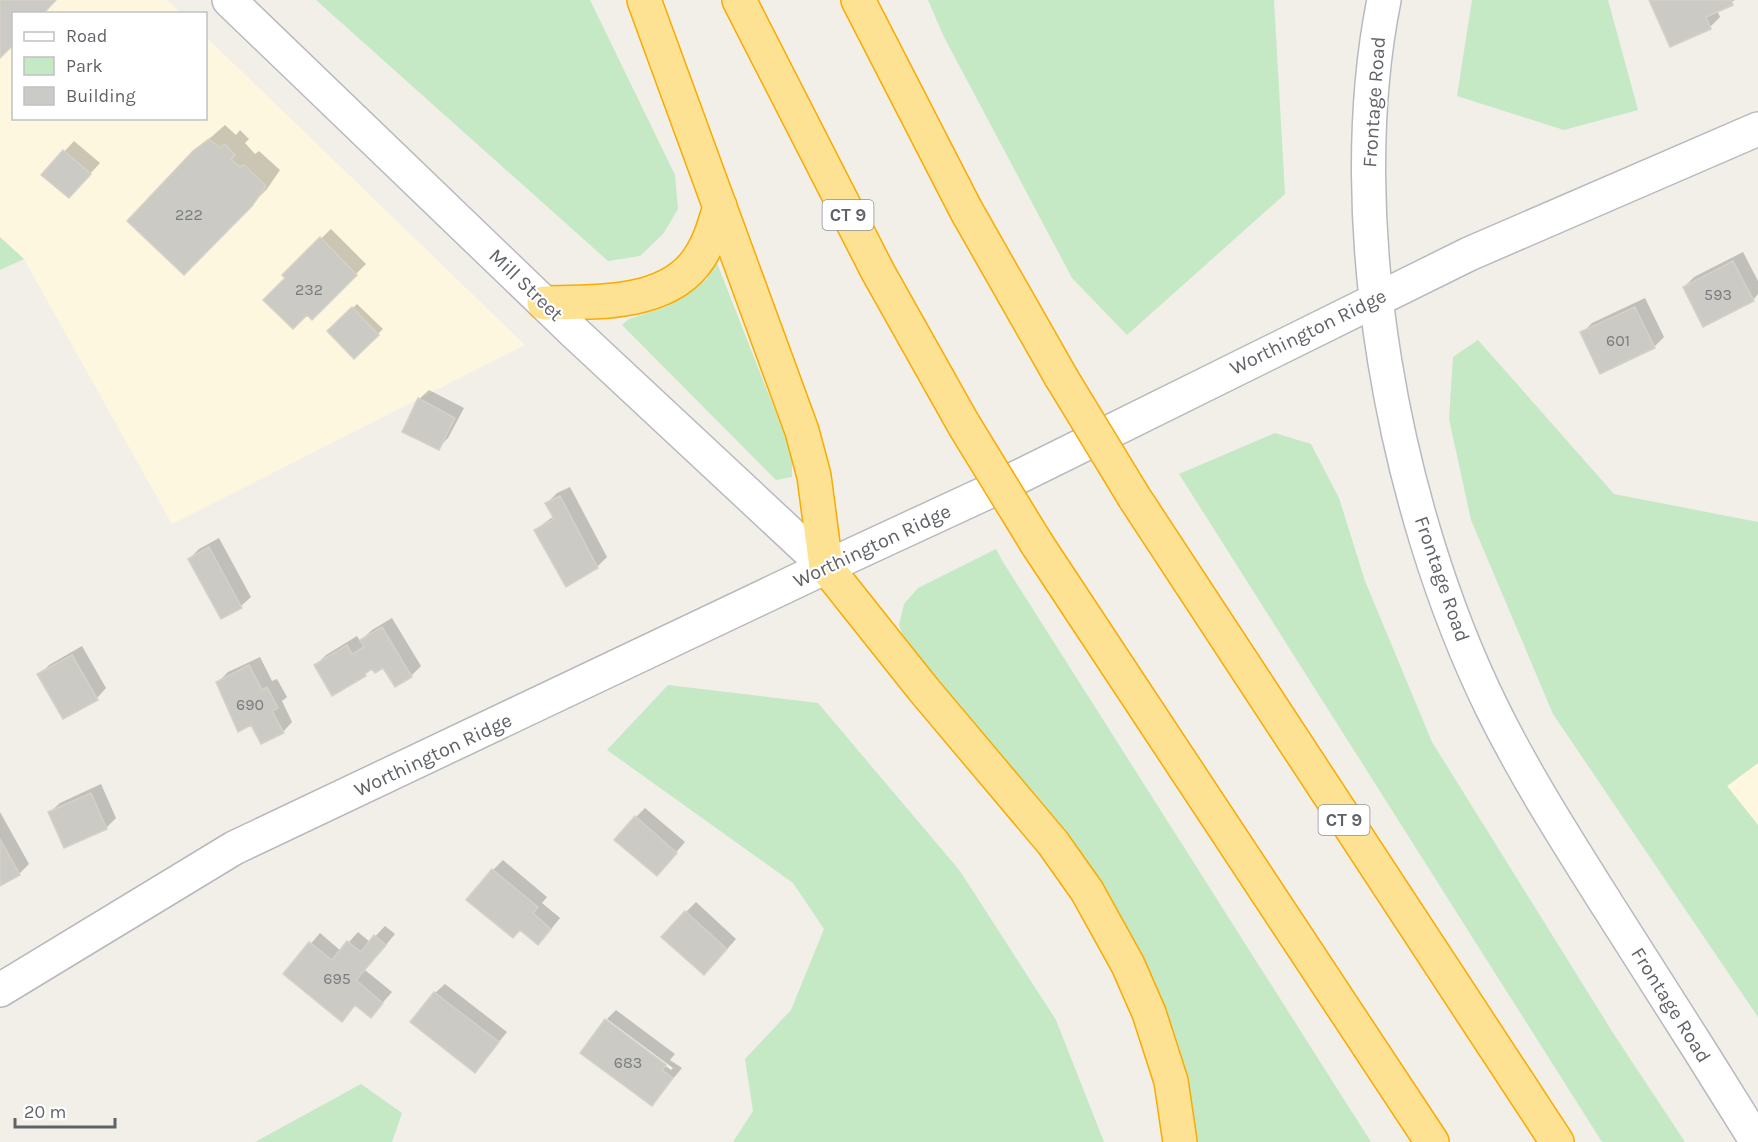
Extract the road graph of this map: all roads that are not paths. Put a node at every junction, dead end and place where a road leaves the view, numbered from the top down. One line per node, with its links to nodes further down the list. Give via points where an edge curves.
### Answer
1 (229, 0): 9 (main road, Mill Street)
2 (644, 0): 7 (highway)
3 (739, 0): 13 (highway, CT 9, bridge, via 856,230 964,425 1037,544)
4 (858, 0): 14 (highway, CT 9, bridge, via 970,219 1134,497)
5 (1384, 0): 8 (main road, Frontage Road, via 1371,91 1368,150)
6 (1758, 129): 8 (main road, Worthington Ridge, via 1526,228)
7 (720, 206): 9 (highway, via 702,253 674,282 625,298); 10 (highway, via 802,431 816,488)
8 (1377, 298): 10 (main road, Worthington Ridge, via 988,492); 15 (main road, Frontage Road, via 1389,380 1413,487 1440,579 1473,667 1552,816)
9 (544, 303): 10 (main road, Mill Street)
10 (826, 567): 11 (main road, Worthington Ridge, via 234,849); 12 (highway, via 1059,850 1087,891 1128,965 1149,1013 1171,1081)
11 (0, 990)
12 (1180, 1142)
13 (1432, 1142)
14 (1557, 1142)
15 (1757, 1142)

